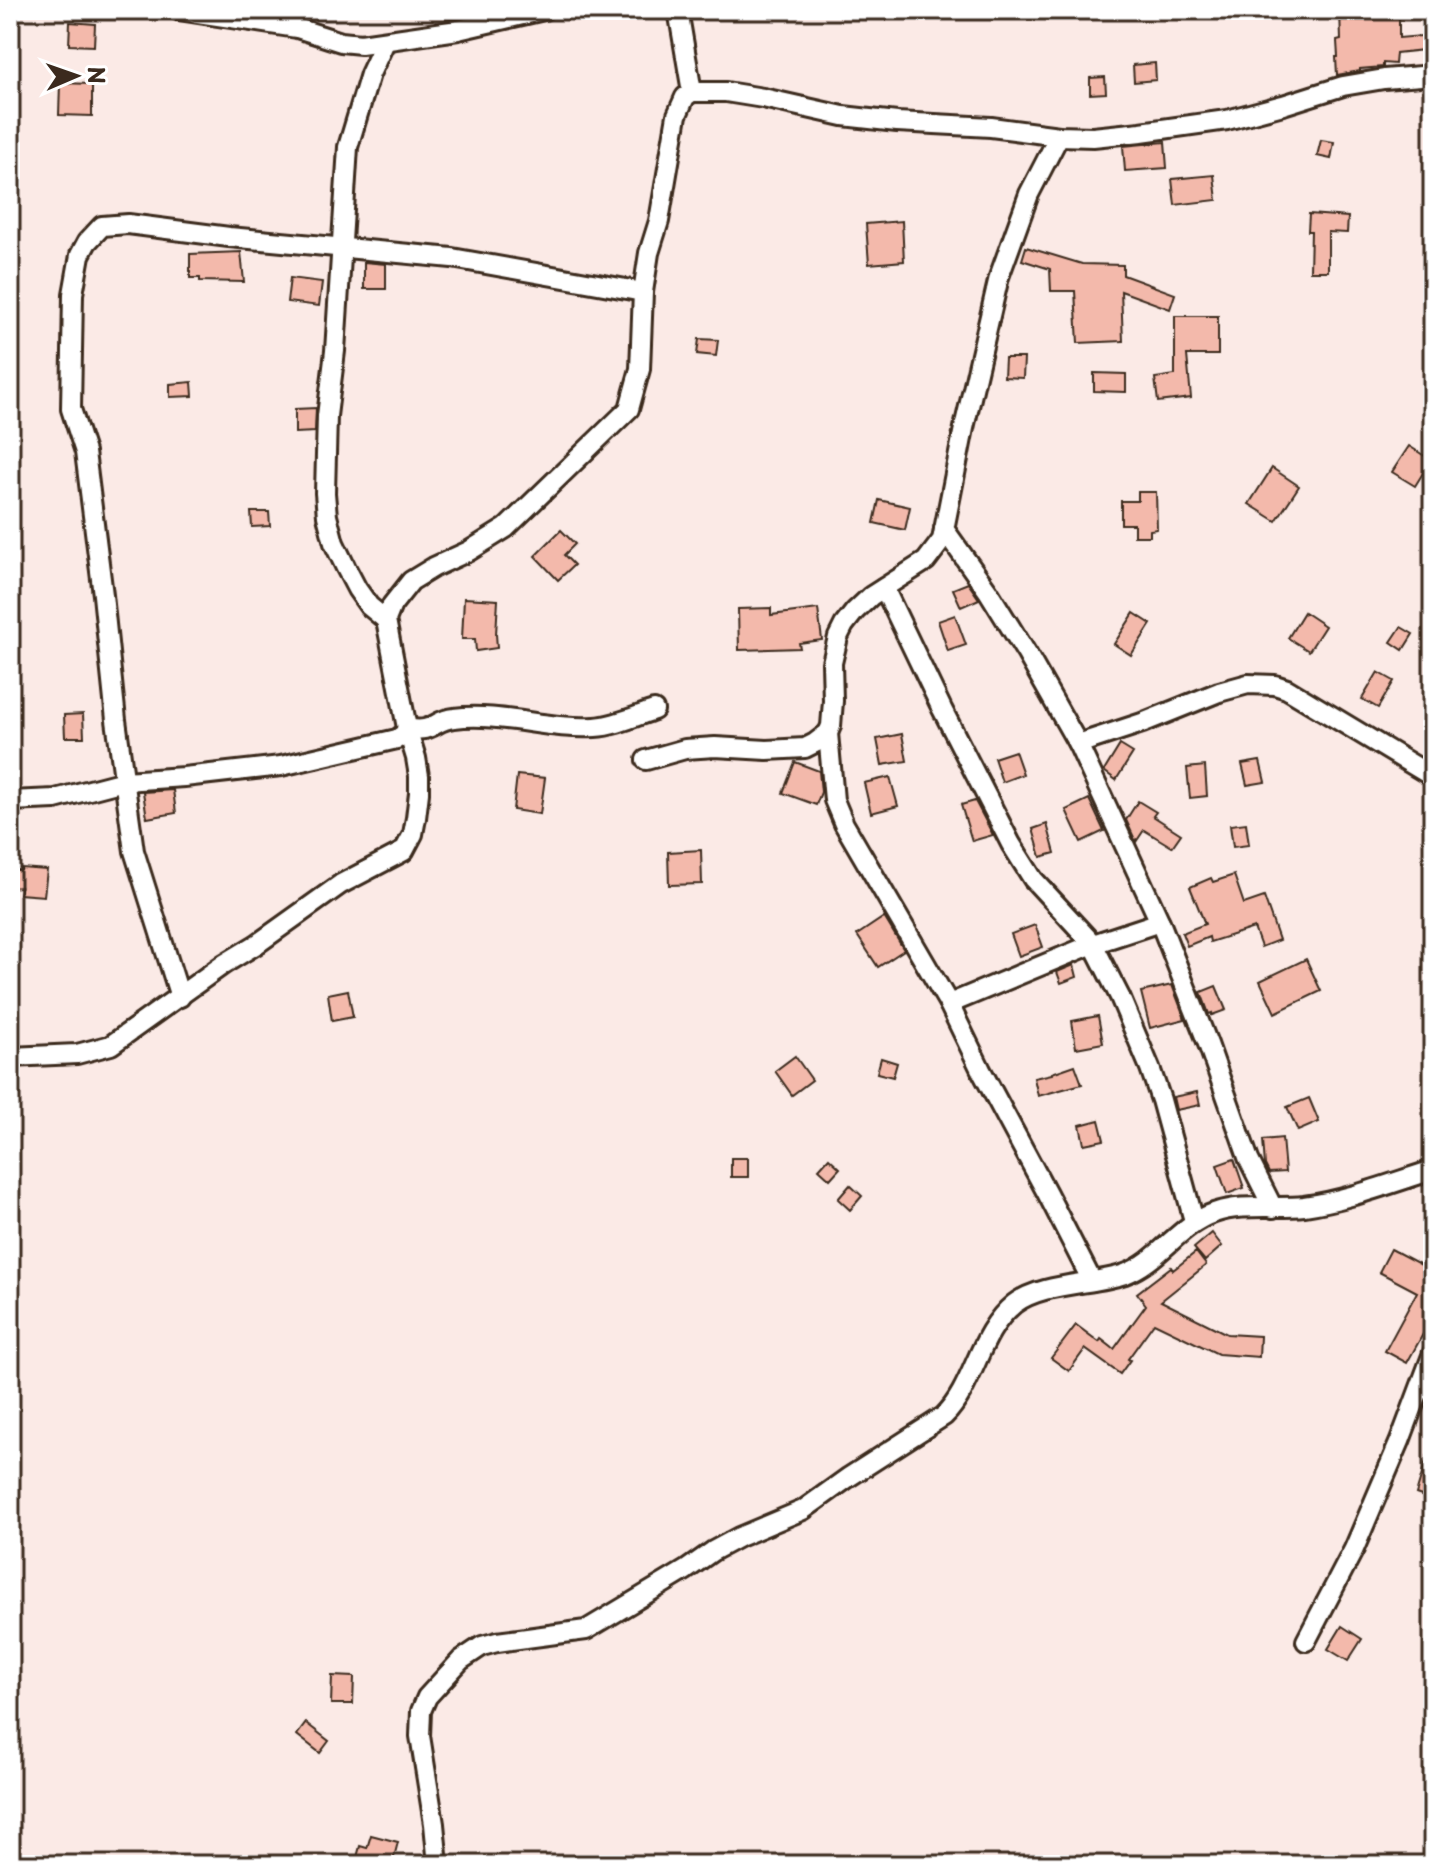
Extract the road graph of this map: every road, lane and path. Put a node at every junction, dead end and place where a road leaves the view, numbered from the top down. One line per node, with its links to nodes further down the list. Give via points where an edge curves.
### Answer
1 (178, 10): 4 (street, via 297,28 341,42)
2 (544, 10): 4 (street)
3 (678, 10): 6 (street)
4 (385, 42): 8 (street, via 348,147)
5 (1433, 75): 7 (street, via 1343,86 1227,120 1093,137)
6 (692, 92): 7 (street, via 726,92 843,116); 9 (street, via 677,115)
7 (1059, 136): 10 (street, via 1029,194 999,277)
8 (340, 248): 9 (street, via 452,258); 12 (street, via 327,416 327,516 357,589); 19 (street, via 113,224 94,232 80,255 73,294 71,409 85,452)
9 (643, 292): 12 (street, via 640,369 629,409 506,528 411,581)
10 (944, 529): 11 (street, via 926,561); 16 (street, via 1027,654)
11 (884, 588): 15 (street, via 855,611 838,637); 22 (street, via 1011,844 1033,879)
12 (386, 620): 14 (street)
13 (654, 710): 14 (street, via 599,727 455,717 422,730)
14 (407, 728): 19 (street, via 402,737 389,742 281,766); 23 (street, via 419,793 413,834 404,851 341,884)
15 (828, 733): 17 (street, via 805,748 685,749); 24 (street, via 834,800 844,824)
16 (1078, 744): 18 (street, via 1219,692 1248,684 1275,685); 21 (street)
17 (646, 760)
18 (1433, 777)
19 (124, 781): 20 (street, via 55,799); 23 (street, via 134,851)
20 (10, 801)
21 (1160, 922): 22 (street); 27 (street, via 1249,1160)
22 (1093, 944): 24 (street); 28 (street, via 1150,1068)
23 (180, 997): 25 (street, via 111,1045 77,1054)
24 (949, 1004): 29 (street)
25 (10, 1057)
26 (1433, 1170): 27 (street, via 1344,1198)
27 (1273, 1208): 28 (street, via 1216,1212)
28 (1194, 1221): 29 (street, via 1136,1269)
29 (1092, 1281): 32 (street, via 1030,1295 1014,1304 987,1338 944,1416 803,1510 713,1551 586,1630 497,1642 461,1660 421,1711)
30 (1433, 1353): 31 (street, via 1354,1549)
31 (1306, 1641)
32 (438, 1865)

